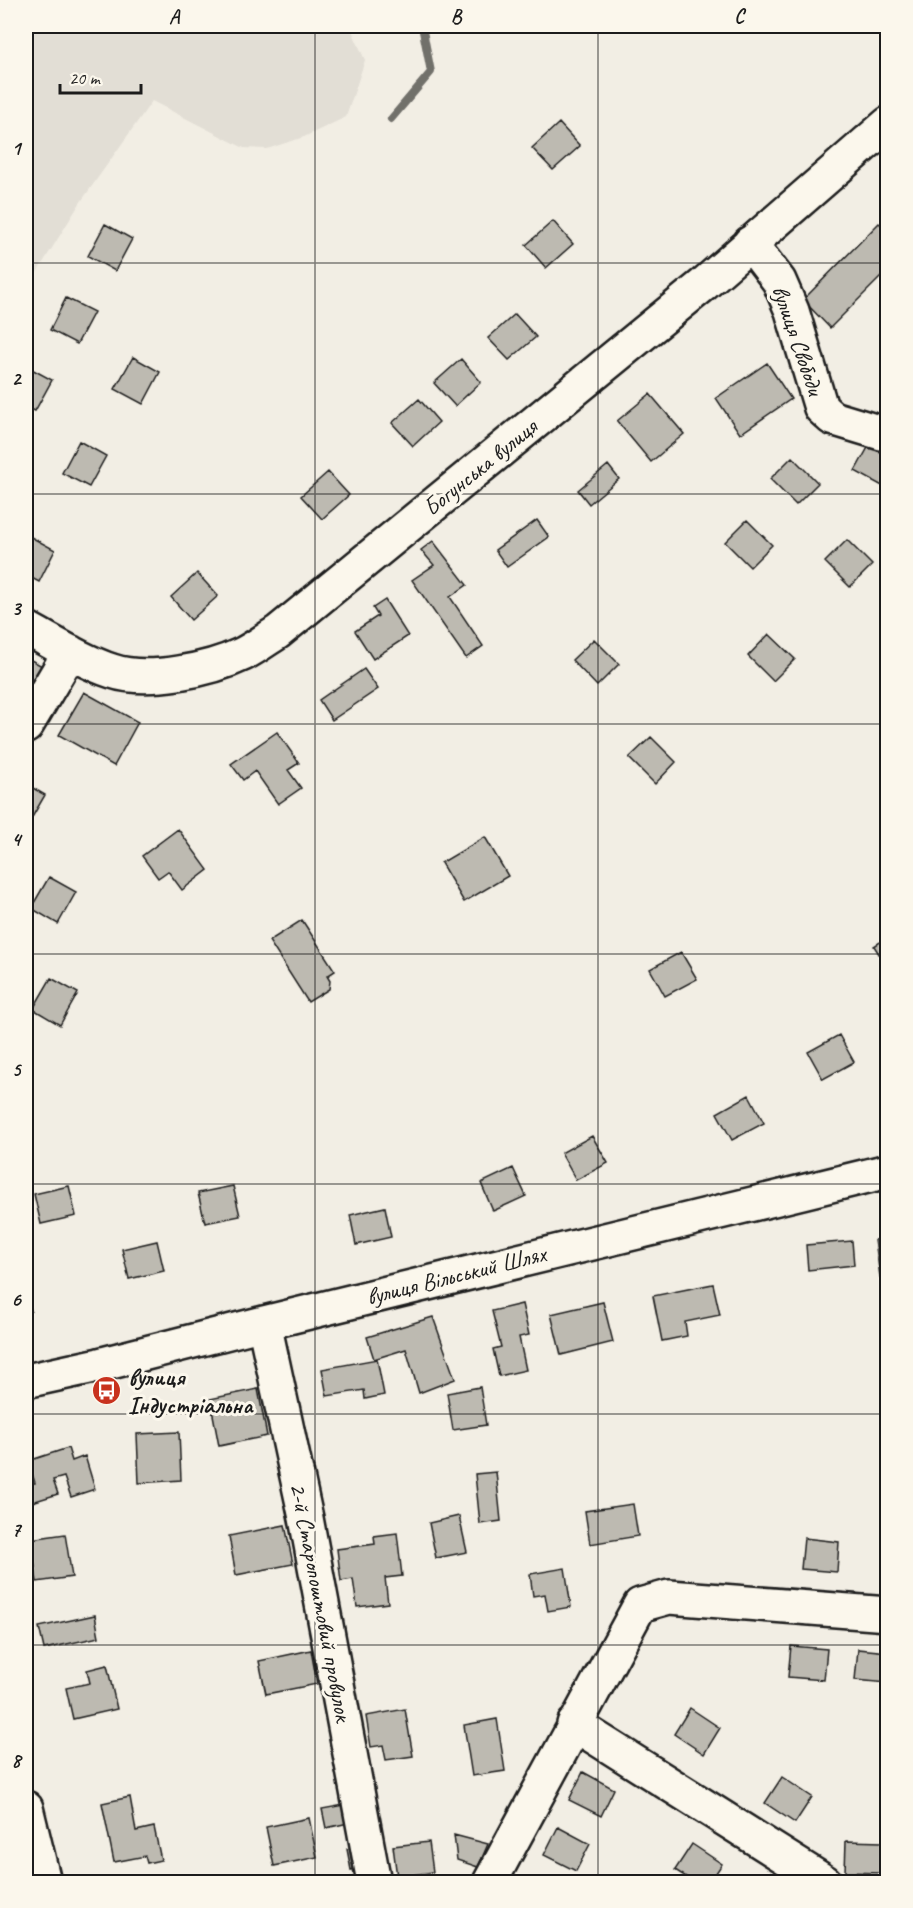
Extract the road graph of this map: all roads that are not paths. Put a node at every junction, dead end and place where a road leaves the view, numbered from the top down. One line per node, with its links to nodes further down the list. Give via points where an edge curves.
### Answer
1 (888, 124): 2 (street, Богунська вулиця)
2 (750, 243): 3 (street, вулиця Свободи, via 779,281 792,311 821,408 832,418); 5 (street, Богунська вулиця, via 278,633 242,654 212,665 147,676 114,672)
3 (888, 435)
4 (26, 628): 5 (street, Богунська вулиця)
5 (70, 652): 6 (street)
6 (26, 726)
7 (888, 1171): 8 (street, вулиця Вільський Шлях)
8 (264, 1323): 9 (street, вулиця Вільський Шлях); 14 (street, 2-й Старопоштовий провулок, via 306,1518)
9 (26, 1381)
10 (888, 1614): 11 (street, via 669,1597 640,1605)
11 (574, 1724): 15 (street); 16 (street)
12 (26, 1808): 13 (street)
13 (44, 1882)
14 (374, 1882)
15 (490, 1882)
16 (825, 1882)

